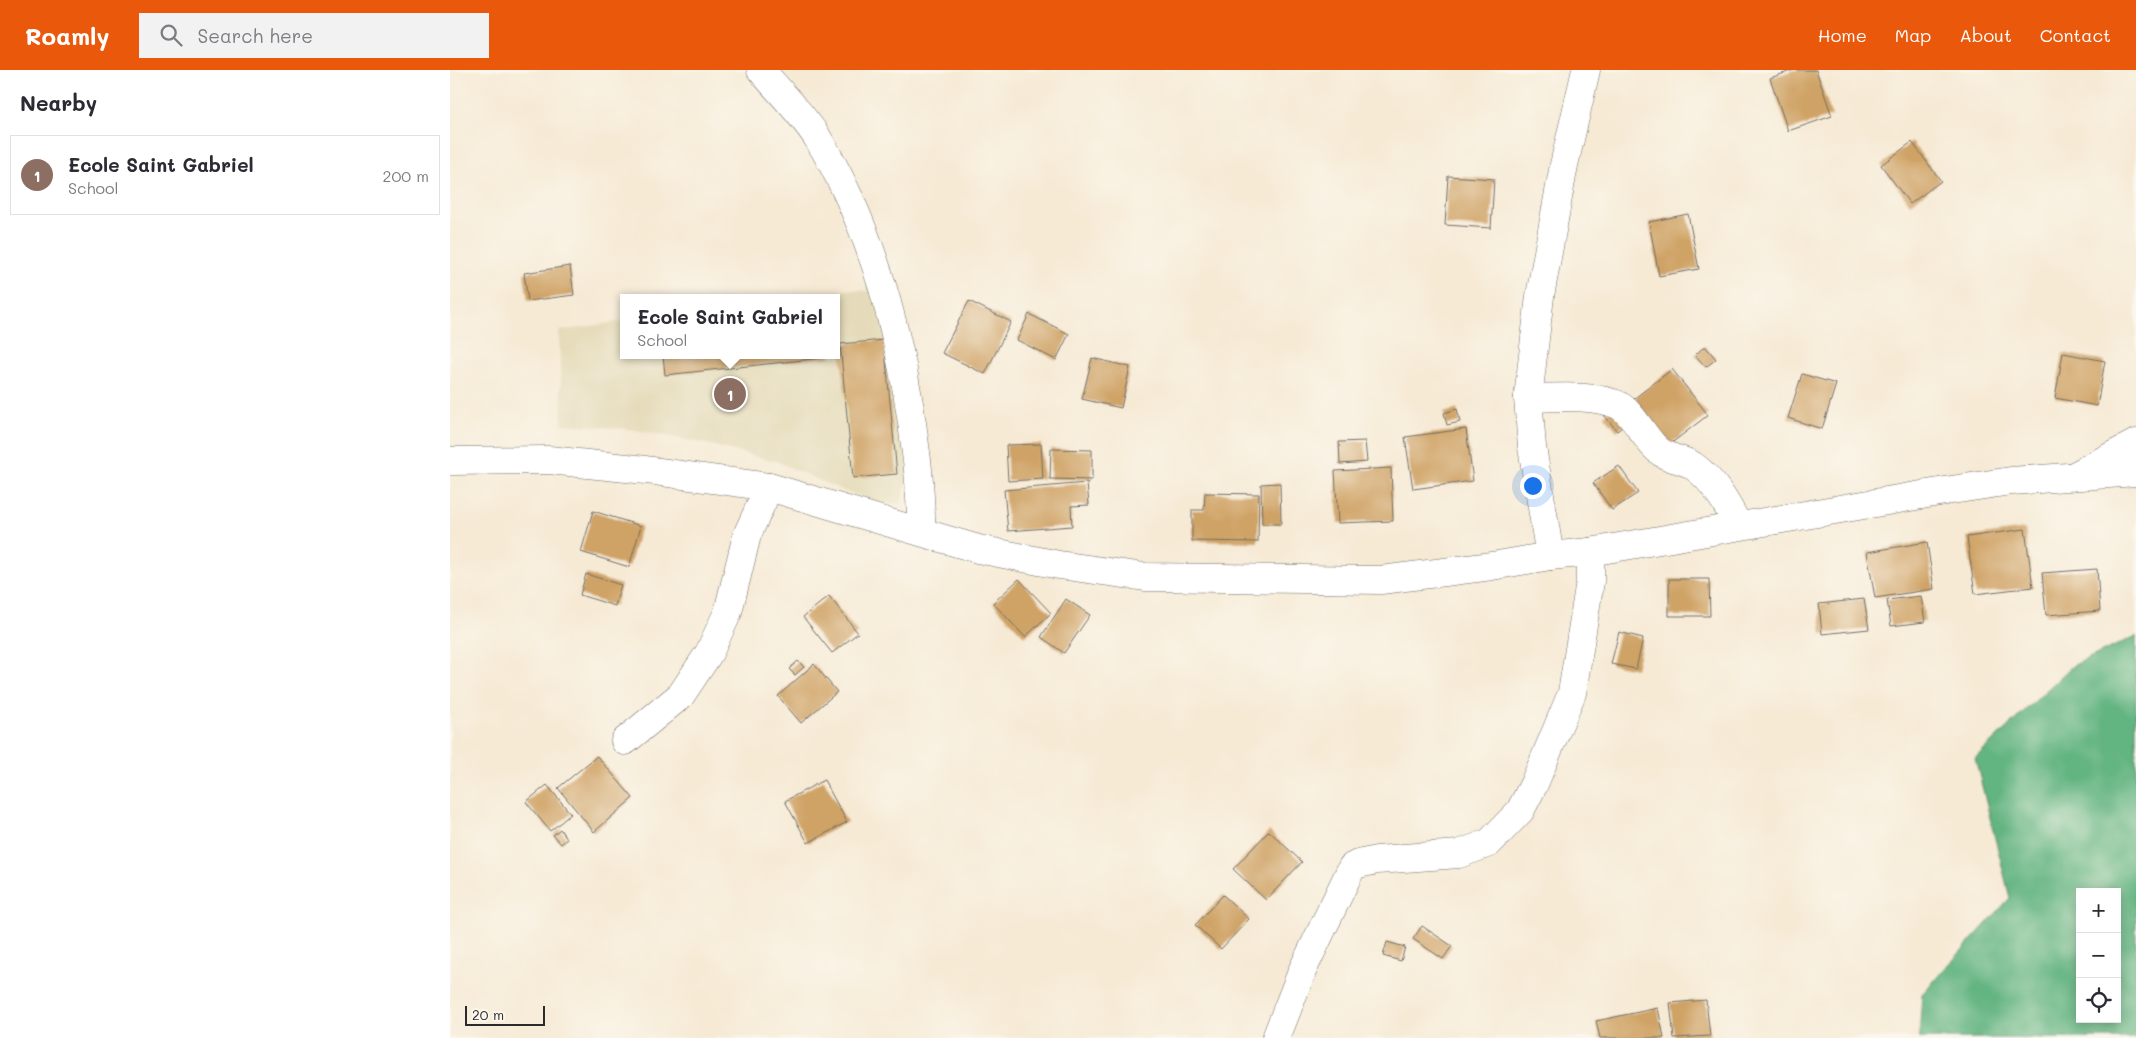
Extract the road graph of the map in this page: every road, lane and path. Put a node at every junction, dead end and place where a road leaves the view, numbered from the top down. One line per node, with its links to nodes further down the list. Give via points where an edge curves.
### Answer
1 (761, 70): 10 (street, via 816,136 845,188 871,253 902,358 917,454)
2 (1586, 70): 3 (street, via 1564,165 1540,296)
3 (1528, 398): 9 (street, via 1579,398 1619,405 1665,456 1691,465 1706,478 1726,501); 12 (street, via 1532,446)
4 (2136, 444): 7 (street)
5 (450, 461): 8 (street, via 549,460)
6 (2136, 472): 7 (street)
7 (2074, 476): 9 (street, via 2011,481)
8 (769, 487): 10 (street); 13 (street, via 747,535 728,612 709,653 681,695)
9 (1738, 525): 11 (street)
10 (922, 532): 12 (street, via 978,549 1145,577 1381,580)
11 (1590, 552): 12 (street); 14 (street, via 1590,581 1572,693 1520,811 1488,843 1459,854 1378,860 1352,867 1303,969)
12 (1550, 556)
13 (625, 741)
14 (1276, 1038)

